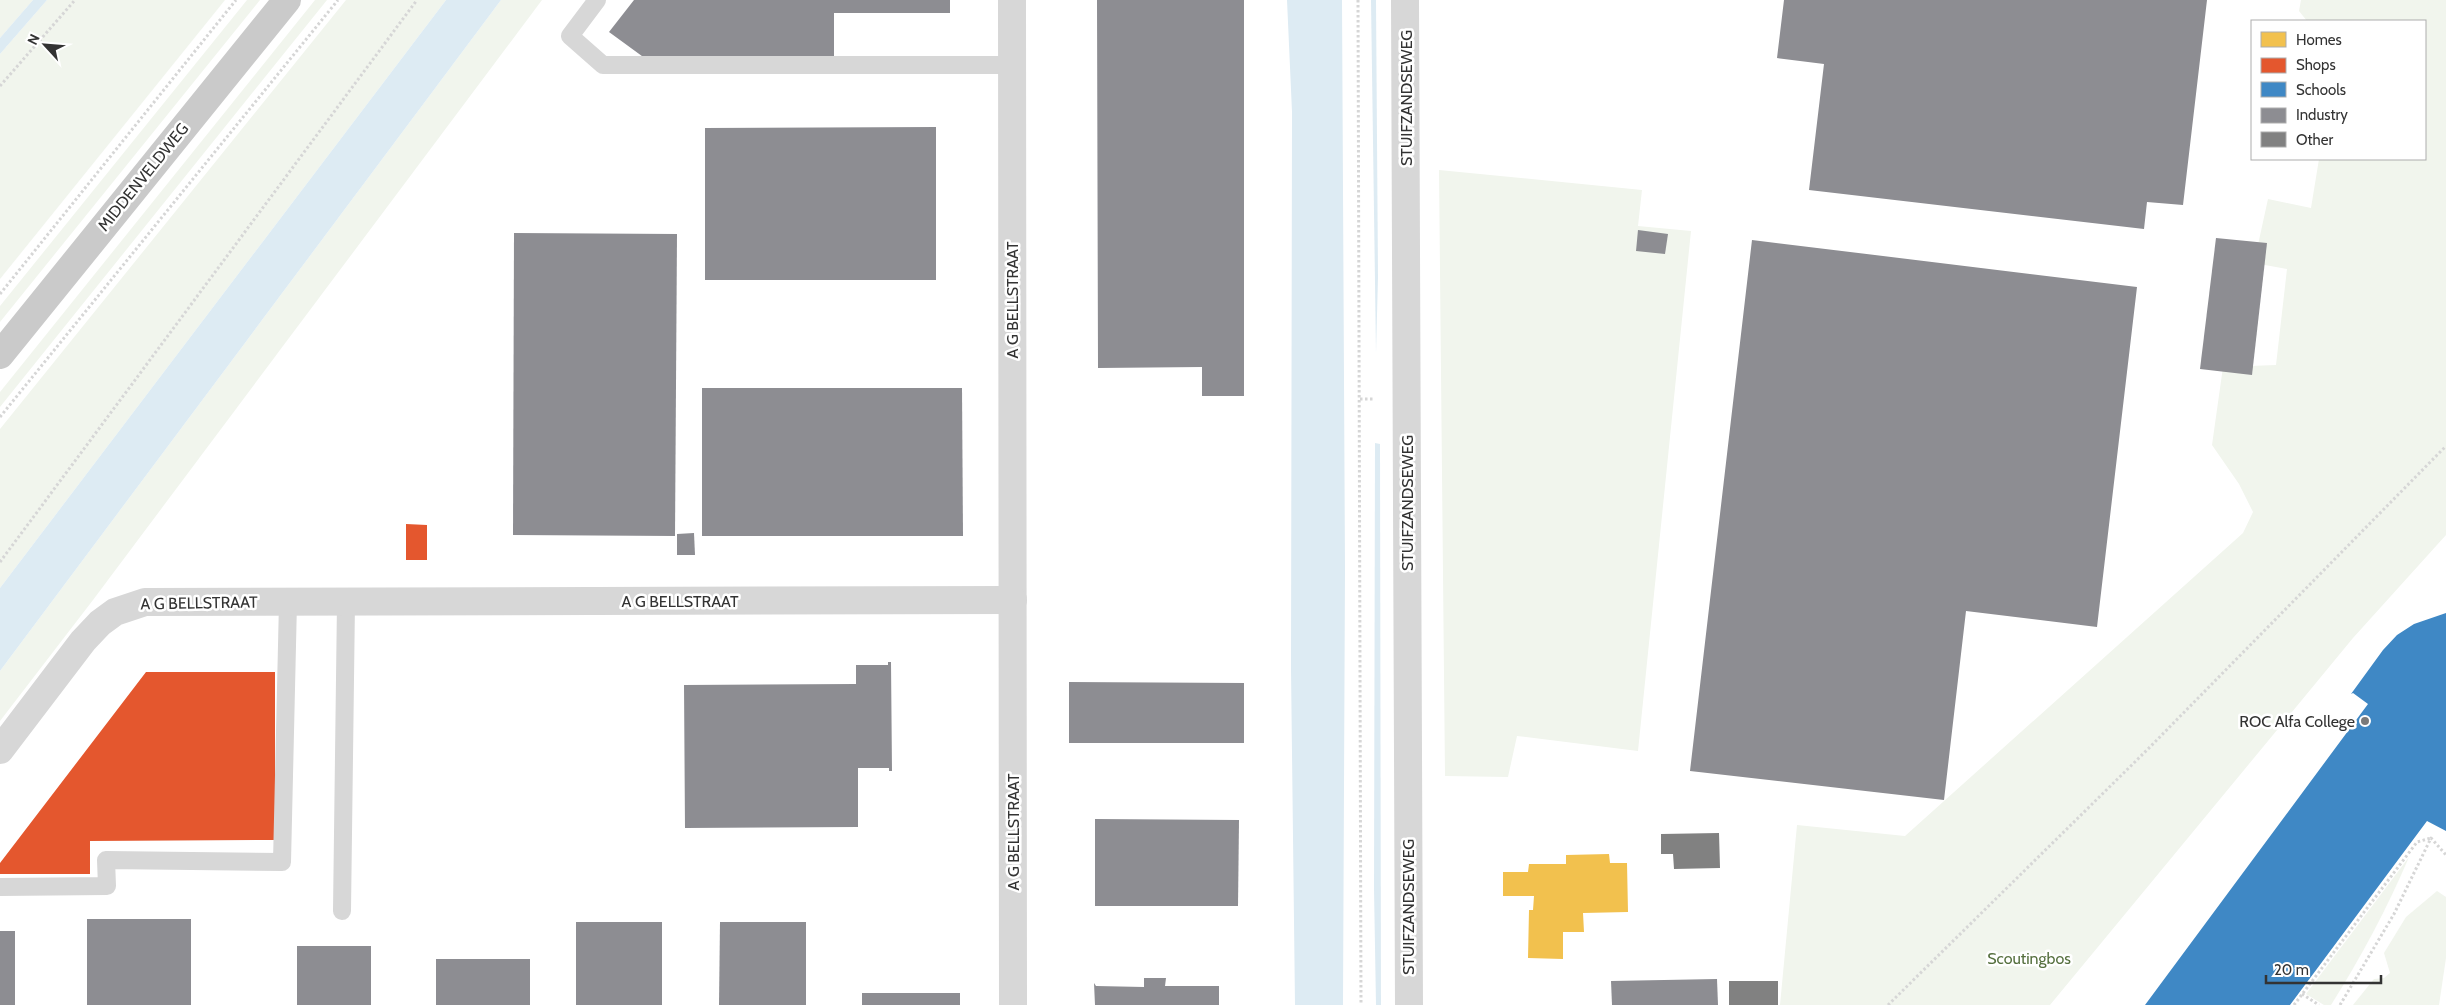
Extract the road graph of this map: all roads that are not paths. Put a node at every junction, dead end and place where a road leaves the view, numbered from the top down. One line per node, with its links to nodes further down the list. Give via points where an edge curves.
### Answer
1 (287, 0): 6 (main road, MIDDENVELDWEG)
2 (597, 0): 5 (lane, via 570,36 603,65)
3 (1012, 0): 5 (street, A G BELLSTRAAT)
4 (1405, 0): 14 (street, STUIFZANDSEWEG)
5 (1012, 65): 7 (street, A G BELLSTRAAT)
6 (0, 355)
7 (1013, 600): 9 (street, A G BELLSTRAAT); 13 (street, A G BELLSTRAAT)
8 (288, 602): 9 (street, A G BELLSTRAAT); 10 (street, A G BELLSTRAAT, via 144,602 114,612 83,641); 11 (lane, via 282,862 106,860 107,886)
9 (346, 602): 12 (lane)
10 (0, 750)
11 (0, 887)
12 (342, 911)
13 (1013, 1005)
14 (1408, 1005)

